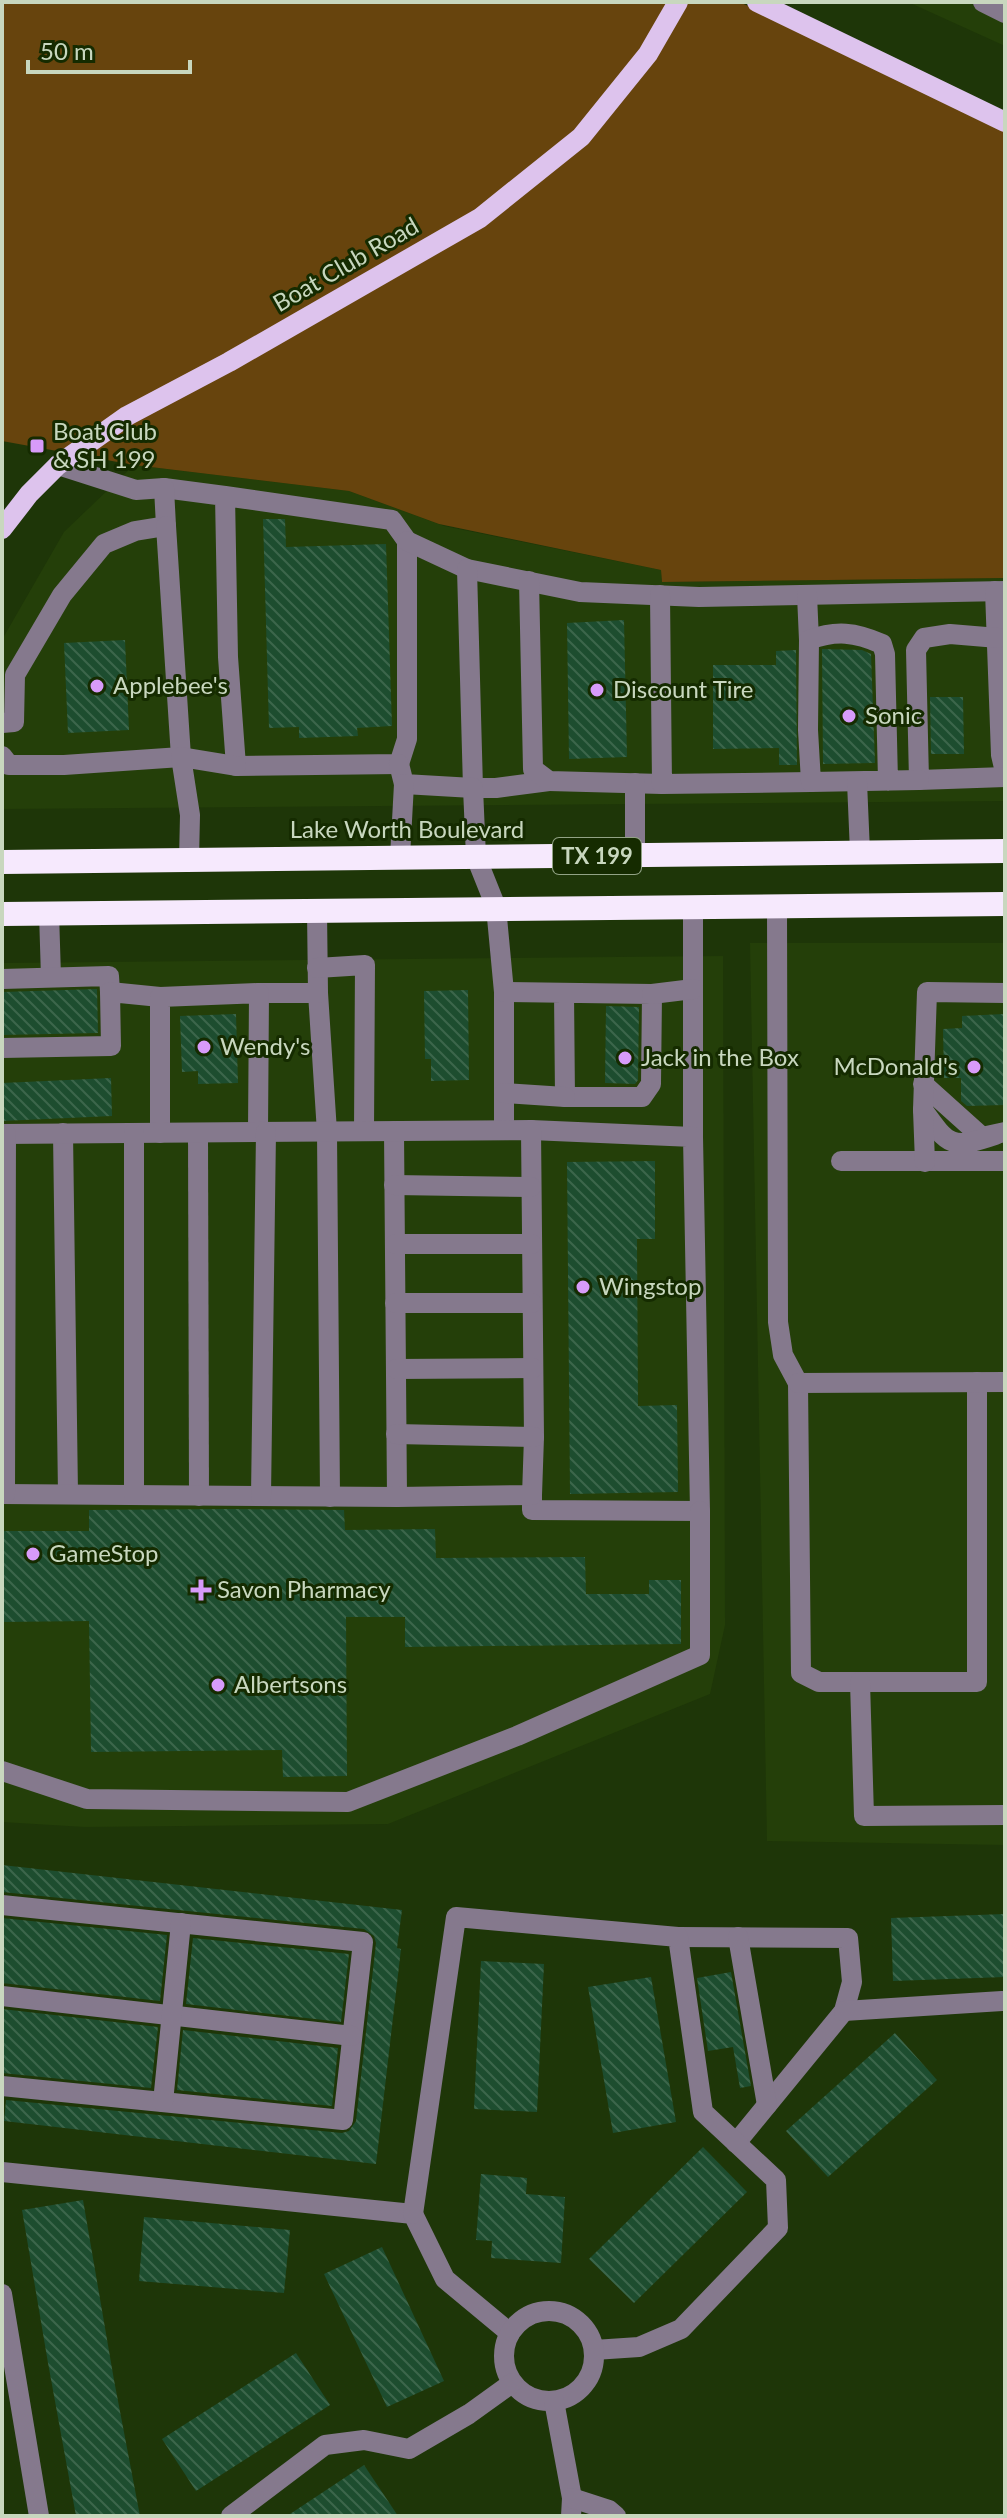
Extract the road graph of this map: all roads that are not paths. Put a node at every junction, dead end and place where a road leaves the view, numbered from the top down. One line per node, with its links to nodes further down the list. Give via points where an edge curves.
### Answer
1 (678, 2): 6 (main road, Boat Club Road, via 648,54 581,137 480,218 127,416)
2 (757, 2): 5 (main road)
3 (983, 2): 4 (street)
4 (1005, 13)
5 (1005, 122)
6 (58, 465): 7 (street, via 136,490); 9 (main road, Boat Club Road)
7 (164, 488): 8 (street); 10 (street)
8 (225, 496): 11 (street, via 392,520); 22 (street)
9 (3, 526)
10 (166, 526): 19 (street, via 104,544 62,595 15,675 14,722); 21 (street)
11 (407, 541): 12 (street); 23 (street, via 407,739)
12 (467, 569): 13 (street); 32 (street)
13 (529, 581): 15 (street, via 580,592); 26 (street, via 533,769)
14 (1000, 591): 16 (street); 17 (street)
15 (660, 595): 16 (street); 31 (street)
16 (807, 595): 18 (street)
17 (998, 638): 24 (street); 25 (street, via 950,634 924,638 916,650)
18 (809, 640): 27 (street, via 828,633 851,634 882,644); 28 (street)
19 (2, 723)
20 (2, 756): 21 (street, via 9,765)
21 (181, 757): 22 (street); 38 (street, via 190,815)
22 (236, 766): 23 (street)
23 (402, 774): 32 (street); 36 (street)
24 (1005, 775): 25 (street)
25 (919, 780): 27 (street)
26 (549, 781): 30 (street); 32 (street)
27 (888, 781): 29 (street)
28 (811, 782): 29 (street); 31 (street)
29 (857, 782): 34 (street)
30 (635, 783): 31 (street); 35 (street)
31 (662, 784)
32 (473, 788): 37 (street)
33 (1005, 851): 34 (highway, Lake Worth Boulevard / TX 199)
34 (860, 852): 35 (highway, Lake Worth Boulevard / TX 199)
35 (635, 856): 37 (highway, Lake Worth Boulevard / TX 199)
36 (400, 857): 37 (highway, Lake Worth Boulevard / TX 199); 38 (highway, Lake Worth Boulevard / TX 199)
37 (476, 857): 43 (street)
38 (189, 860): 39 (highway, Lake Worth Boulevard / TX 199)
39 (2, 862)
40 (1002, 903): 42 (highway, TX 199)
41 (693, 906): 42 (highway, TX 199); 43 (highway, TX 199); 50 (street)
42 (777, 906): 90 (street, via 778,1322 783,1355)
43 (496, 907): 44 (highway, TX 199); 52 (street)
44 (317, 911): 45 (highway, TX 199); 47 (street)
45 (49, 913): 46 (highway, TX 199); 48 (street)
46 (2, 914)
47 (317, 968): 54 (street); 66 (street, via 365,965)
48 (51, 977): 49 (street); 51 (street, via 109,976)
49 (2, 979)
50 (693, 989): 57 (street); 76 (street)
51 (110, 992): 58 (street); 59 (street, via 111,1046)
52 (504, 992): 55 (street); 61 (street)
53 (259, 993): 54 (street); 58 (street); 68 (street)
54 (318, 993): 69 (street)
55 (564, 993): 57 (street); 62 (street)
56 (1005, 993): 60 (street, via 927,992)
57 (652, 994): 62 (street, via 651,1084 642,1097)
58 (160, 997): 73 (street)
59 (2, 1048)
60 (923, 1084): 63 (street); 70 (street, via 982,1137)
61 (504, 1093): 62 (street); 64 (street)
62 (565, 1097)
63 (923, 1110): 70 (street, via 943,1138 957,1143 971,1144); 79 (street)
64 (504, 1130): 65 (street); 67 (street)
65 (531, 1130): 76 (street); 81 (street)
66 (364, 1131): 67 (street); 69 (street)
67 (394, 1131): 80 (street)
68 (262, 1132): 69 (street); 74 (street); 98 (street)
69 (327, 1132): 99 (street)
70 (1005, 1132)
71 (63, 1133): 72 (street); 75 (street); 94 (street)
72 (134, 1133): 73 (street); 95 (street)
73 (160, 1133): 74 (street)
74 (198, 1133): 97 (street)
75 (4, 1134): 93 (street)
76 (693, 1137): 101 (street)
77 (841, 1161): 79 (street)
78 (1005, 1161): 79 (street)
79 (925, 1162)
80 (394, 1185): 81 (street); 82 (street)
81 (531, 1187): 83 (street)
82 (395, 1244): 83 (street); 84 (street)
83 (532, 1244): 85 (street)
84 (395, 1303): 85 (street); 87 (street)
85 (532, 1303): 86 (street)
86 (533, 1368): 87 (street); 92 (street)
87 (396, 1369): 91 (street)
88 (977, 1382): 89 (street); 90 (street); 102 (street, via 977,1682)
89 (1005, 1382)
90 (798, 1383): 102 (street, via 801,1673 819,1682)
91 (396, 1434): 92 (street); 100 (street)
92 (534, 1437): 96 (street)
93 (4, 1494): 94 (street)
94 (68, 1494): 95 (street)
95 (134, 1495): 97 (street)
96 (532, 1495): 100 (street); 101 (street, via 532,1510)
97 (199, 1496): 98 (street)
98 (261, 1496): 99 (street)
99 (330, 1497): 100 (street)
100 (397, 1497)
101 (700, 1511): 103 (street, via 700,1655 517,1736 348,1802 87,1799)
102 (860, 1682): 104 (street, via 864,1816)
103 (2, 1771)
104 (1005, 1815)
105 (2, 1905): 106 (street)
106 (181, 1923): 112 (street); 113 (street, via 363,1942)
107 (678, 1937): 108 (street); 117 (street, via 703,2112); 119 (street, via 456,1917)
108 (738, 1937): 111 (street, via 848,1938 852,1982); 116 (street)
109 (2, 1996): 112 (street)
110 (1002, 2001): 111 (street)
111 (844, 2011): 116 (street)
112 (171, 2015): 113 (street); 115 (street)
113 (352, 2036): 115 (street, via 343,2120)
114 (2, 2086): 115 (street)
115 (163, 2102)
116 (767, 2105): 117 (street)
117 (736, 2143): 122 (street, via 776,2180 778,2228 681,2329 639,2347)
118 (2, 2172): 119 (street)
119 (413, 2214): 121 (street, via 445,2279)
120 (2, 2294): 126 (street)
121 (510, 2333): 122 (street, via 526,2317 556,2311 581,2325); 123 (street, via 504,2354)
122 (594, 2350): 124 (street, via 588,2379 579,2390)
123 (512, 2383): 124 (street, via 537,2400); 127 (street, via 409,2449 364,2440 325,2445)
124 (554, 2401): 125 (street)
125 (575, 2510): 128 (street, via 609,2510)
126 (39, 2516)
127 (231, 2516)
128 (616, 2516)

